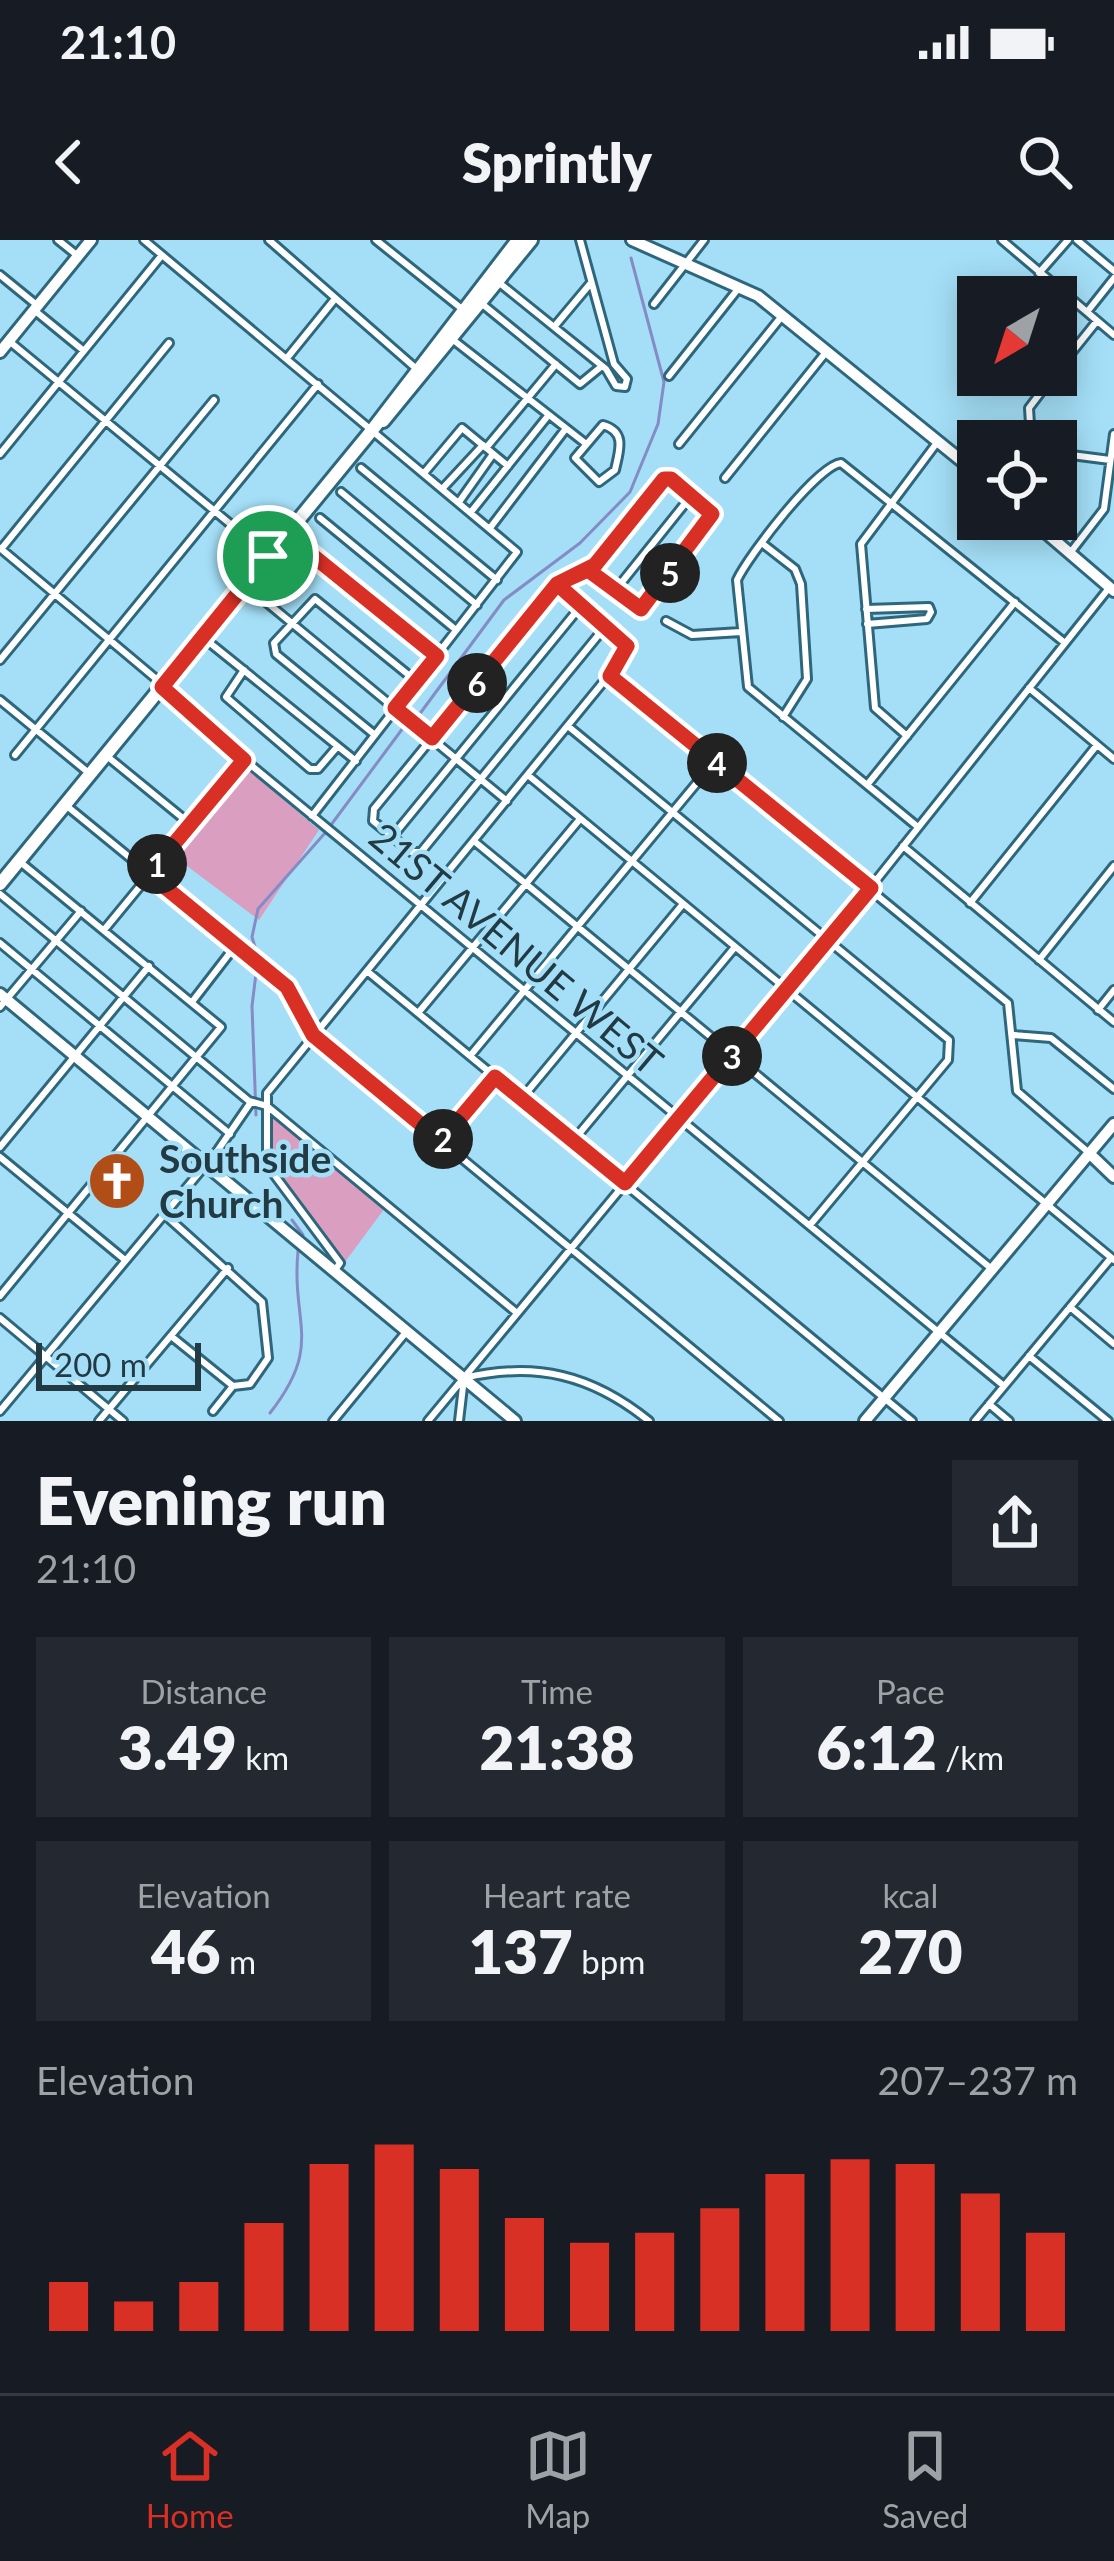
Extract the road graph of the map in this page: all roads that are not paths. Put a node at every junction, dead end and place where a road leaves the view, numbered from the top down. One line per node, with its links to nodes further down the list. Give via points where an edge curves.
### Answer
1 (58, 240): 17 (street)
2 (91, 240): 17 (street)
3 (144, 240): 16 (street)
4 (269, 240): 25 (street)
5 (376, 240): 15 (street)
6 (392, 240): 15 (street)
7 (532, 240): 14 (main road)
8 (580, 240): 23 (street)
9 (632, 240): 18 (street)
10 (691, 240): 13 (street)
11 (1002, 240): 19 (street)
12 (1072, 240): 19 (street); 21 (street)
13 (701, 243): 18 (street)
14 (513, 245): 22 (main road)
15 (386, 248): 30 (street)
16 (162, 255): 39 (street); 42 (street)
17 (78, 256): 28 (street)
18 (686, 263): 24 (street); 27 (street)
19 (1040, 273): 29 (street)
20 (0, 274): 28 (street)
21 (1114, 275): 29 (street)
22 (494, 278): 26 (main road); 30 (main road); 33 (street)
23 (590, 284): 33 (street); 44 (street)
24 (740, 286): 31 (street); 46 (street)
25 (334, 300): 42 (street); 45 (street)
26 (481, 302): 30 (main road); 43 (street)
27 (654, 304)
28 (36, 308): 36 (street); 39 (street)
29 (1087, 312): 32 (street)
30 (466, 313): 35 (main road); 45 (main road)
31 (782, 315): 40 (street); 58 (street)
32 (1097, 321): 34 (street); 38 (street)
33 (554, 327): 44 (street)
34 (1114, 335)
35 (452, 339): 45 (main road); 49 (street)
36 (9, 341): 41 (street); 47 (street)
37 (169, 343): 52 (street)
38 (1077, 346)
39 (84, 351): 47 (street)
40 (827, 351): 56 (street); 68 (street)
41 (0, 352)
42 (287, 358): 48 (street)
43 (556, 364): 44 (street, via 583,385); 49 (street)
44 (609, 368)
45 (419, 371): 53 (main road)
46 (669, 376)
47 (59, 382): 52 (street); 60 (street)
48 (318, 384): 53 (street); 75 (street)
49 (525, 399): 51 (street); 59 (street)
50 (214, 400): 64 (street)
51 (547, 417): 54 (street); 65 (street)
52 (106, 421): 64 (street); 82 (street)
53 (373, 429): 67 (street); 79 (main road)
54 (565, 430): 57 (street); 78 (street)
55 (1114, 434): 63 (street)
56 (939, 441): 61 (street); 72 (street)
57 (585, 443): 57 (street, via 577,464 604,481 615,470 620,437 604,425)
58 (679, 444)
59 (487, 449): 65 (street); 67 (street, via 463,428); 69 (street); 74 (street)
60 (0, 454)
61 (957, 456)
62 (1077, 456): 63 (street)
63 (1112, 461): 73 (street)
64 (160, 466): 75 (street); 91 (street)
65 (508, 466): 76 (street)
66 (362, 467): 86 (street)
67 (425, 473): 69 (street)
68 (724, 478)
69 (443, 488): 74 (street)
70 (341, 492): 93 (street)
71 (691, 496): 85 (street, via 666,478); 90 (street); 90 (street, via 713,517 638,610)
72 (891, 500): 81 (street, via 837,463); 92 (street); 95 (street, via 861,544)
73 (1111, 500): 83 (street)
74 (460, 502): 76 (street)
75 (214, 511): 84 (street); 103 (street)
76 (471, 512): 78 (street)
77 (320, 518): 100 (street)
78 (490, 528): 86 (street, via 517,555)
79 (286, 534): 84 (main road); 105 (street)
80 (1054, 540): 83 (street)
81 (763, 544): 101 (street, via 737,580); 114 (street, via 801,584 808,680)
82 (0, 549): 91 (street, 21ST AVENUE WEST)
83 (1070, 554): 89 (street)
84 (268, 556): 88 (main road)
85 (588, 570): 87 (street); 90 (street)
86 (498, 581): 93 (street)
87 (557, 584): 94 (street); 119 (street)
88 (245, 585): 97 (street); 102 (main road)
89 (1112, 589): 104 (street)
90 (614, 592)
91 (55, 593): 103 (street, 21ST AVENUE WEST); 106 (street)
92 (1015, 602): 104 (street); 118 (street)
93 (478, 605): 100 (street)
94 (580, 607): 99 (street); 124 (street)
95 (866, 609): 98 (street); 98 (street, via 931,612 927,619)
96 (666, 621): 101 (street, via 692,635)
97 (291, 622): 109 (street, via 312,598); 113 (street); 117 (street, via 272,649)
98 (867, 624): 118 (street, via 875,708)
99 (605, 628): 108 (street, via 628,650); 131 (street)
100 (457, 631): 105 (street)
101 (741, 632): 114 (street, via 748,687)
102 (202, 637): 107 (street); 110 (main road)
103 (109, 639): 110 (street, 21ST AVENUE WEST); 116 (street)
104 (1066, 643): 111 (street)
105 (437, 656): 109 (street)
106 (0, 660)
107 (244, 670): 121 (street); 121 (street, via 226,697 316,770)
108 (610, 676): 115 (street); 128 (street)
109 (416, 681): 113 (street)
110 (162, 687): 123 (main road); 125 (street, 21ST AVENUE WEST)
111 (1029, 688): 120 (street); 139 (street)
112 (1, 702): 116 (street)
113 (395, 708): 117 (street); 119 (street)
114 (783, 716): 132 (street)
115 (569, 727): 130 (street); 135 (street)
116 (36, 729): 122 (street); 129 (street)
117 (375, 735): 127 (street)
118 (907, 736): 132 (street)
119 (432, 738): 124 (street); 140 (street, via 374,809 373,821)
120 (1097, 745): 126 (street); 151 (street)
121 (337, 747): 127 (street)
122 (15, 755)
123 (106, 755): 129 (main road); 138 (street)
124 (456, 758): 131 (street); 140 (street)
125 (244, 760): 136 (street, 21ST AVENUE WEST); 138 (street)
126 (1114, 760)
127 (356, 761): 136 (street)
128 (715, 761): 135 (street); 149 (street)
129 (90, 774): 134 (main road)
130 (529, 776): 133 (street); 137 (street)
131 (481, 779): 133 (street); 140 (street, via 418,854)
132 (867, 785): 139 (street)
133 (508, 801): 141 (street)
134 (65, 804): 144 (main road); 146 (street)
135 (673, 812): 143 (street); 157 (street)
136 (312, 816): 153 (street, 21ST AVENUE WEST)
137 (580, 819): 143 (street); 148 (street)
138 (190, 824): 146 (street)
139 (918, 827): 142 (street)
140 (392, 837)
141 (475, 841): 148 (street); 153 (street)
142 (903, 846): 149 (street); 151 (street)
143 (632, 861): 152 (street); 155 (street)
144 (10, 865): 147 (main road); 154 (street)
145 (1114, 866): 163 (street)
146 (149, 874): 156 (street); 160 (street)
147 (0, 884)
148 (526, 884): 155 (street); 162 (street)
149 (871, 888): 157 (street); 181 (street, via 1008,1003)
150 (0, 894): 158 (street)
151 (970, 903): 163 (street)
152 (683, 904): 161 (street); 165 (street)
153 (421, 906): 162 (street, 21ST AVENUE WEST); 167 (street)
154 (81, 911): 156 (street); 158 (street)
155 (578, 927): 165 (street); 170 (street)
156 (104, 930): 164 (street)
157 (829, 939): 168 (street); 190 (street, via 944,1035 950,1055)
158 (57, 941): 166 (street); 171 (street)
159 (0, 944): 166 (street)
160 (236, 946): 173 (street); 180 (street, via 287,987)
161 (735, 947): 168 (street); 175 (street)
162 (472, 948): 170 (street, 21ST AVENUE WEST); 176 (street)
163 (1039, 960): 174 (street)
164 (149, 966): 171 (street); 173 (street)
165 (629, 969): 175 (street); 179 (street)
166 (33, 970): 172 (street); 178 (street)
167 (367, 970): 176 (street); 180 (street)
168 (788, 990): 182 (street); 190 (street)
169 (1114, 990): 174 (street)
170 (524, 991): 179 (street, 21ST AVENUE WEST); 184 (street)
171 (124, 997): 178 (street); 185 (street)
172 (2, 1000): 183 (street)
173 (192, 1002): 185 (street, via 220,1029)
174 (1098, 1010): 177 (street)
175 (681, 1012): 182 (street); 186 (street)
176 (418, 1013): 184 (street)
177 (1114, 1022)
178 (100, 1026): 183 (street); 188 (street)
179 (576, 1033): 186 (street, 21ST AVENUE WEST); 191 (street)
180 (313, 1035): 192 (street); 197 (street)
181 (1014, 1035): 189 (street, via 1051,1038); 200 (street, via 1020,1095)
182 (734, 1054): 194 (street); 201 (street)
183 (76, 1056): 193 (street); 199 (street)
184 (470, 1056): 187 (street)
185 (198, 1058): 188 (street); 192 (street)
186 (627, 1076): 194 (street, 21ST AVENUE WEST); 198 (street)
187 (495, 1077): 191 (street); 197 (street)
188 (173, 1088): 193 (street); 196 (street)
189 (1114, 1089)
190 (917, 1097): 201 (street); 206 (street)
191 (522, 1098): 198 (street)
192 (257, 1103): 196 (street); 215 (street, via 266,1165 340,1263); 218 (street)
193 (149, 1118): 203 (street); 207 (street)
194 (680, 1119): 205 (street); 209 (street, 21ST AVENUE WEST)
195 (1114, 1124): 200 (street)
196 (230, 1134): 203 (street)
197 (441, 1141): 210 (street)
198 (573, 1141): 205 (street)
199 (0, 1152): 207 (street)
200 (1090, 1154): 202 (street); 204 (street); 206 (street)
201 (863, 1162): 209 (street); 214 (street)
202 (1114, 1164)
203 (206, 1165): 208 (street); 215 (street)
204 (1114, 1177)
205 (625, 1183): 210 (street); 229 (street)
206 (1048, 1205): 211 (street); 214 (street)
207 (68, 1214): 212 (street); 216 (street)
208 (164, 1214): 212 (street); 213 (street)
209 (809, 1226): 221 (street, 21ST AVENUE WEST)
210 (572, 1248): 218 (street); 241 (street)
211 (1113, 1259): 217 (street)
212 (125, 1260): 224 (street)
213 (228, 1268): 222 (street); 227 (street, via 262,1302 268,1353 253,1382)
214 (994, 1270): 221 (street)
215 (335, 1271): 220 (street)
216 (0, 1296)
217 (1070, 1307): 223 (street); 225 (street)
218 (518, 1313): 226 (street)
219 (0, 1318): 224 (street)
220 (407, 1331): 226 (street); 236 (street)
221 (939, 1333): 228 (street, 21ST AVENUE WEST); 229 (street)
222 (171, 1336): 227 (street); 231 (street)
223 (1114, 1344)
224 (45, 1356): 231 (street); 232 (street)
225 (1029, 1356): 228 (street); 246 (street)
226 (464, 1378): 237 (street); 238 (street); 239 (street); 240 (street, via 515,1370 571,1375)
227 (233, 1386): 233 (street)
228 (1004, 1386): 230 (street)
229 (884, 1397): 242 (street); 243 (street)
230 (989, 1404): 244 (street); 245 (street)
231 (109, 1409): 234 (street); 235 (street)
232 (0, 1411)
233 (213, 1411)
234 (99, 1421)
235 (123, 1421)
236 (333, 1421)
237 (428, 1421)
238 (459, 1421)
239 (515, 1421)
240 (649, 1421)
241 (779, 1421)
242 (865, 1421)
243 (912, 1421)
244 (975, 1421)
245 (1009, 1421)
246 (1108, 1421)

